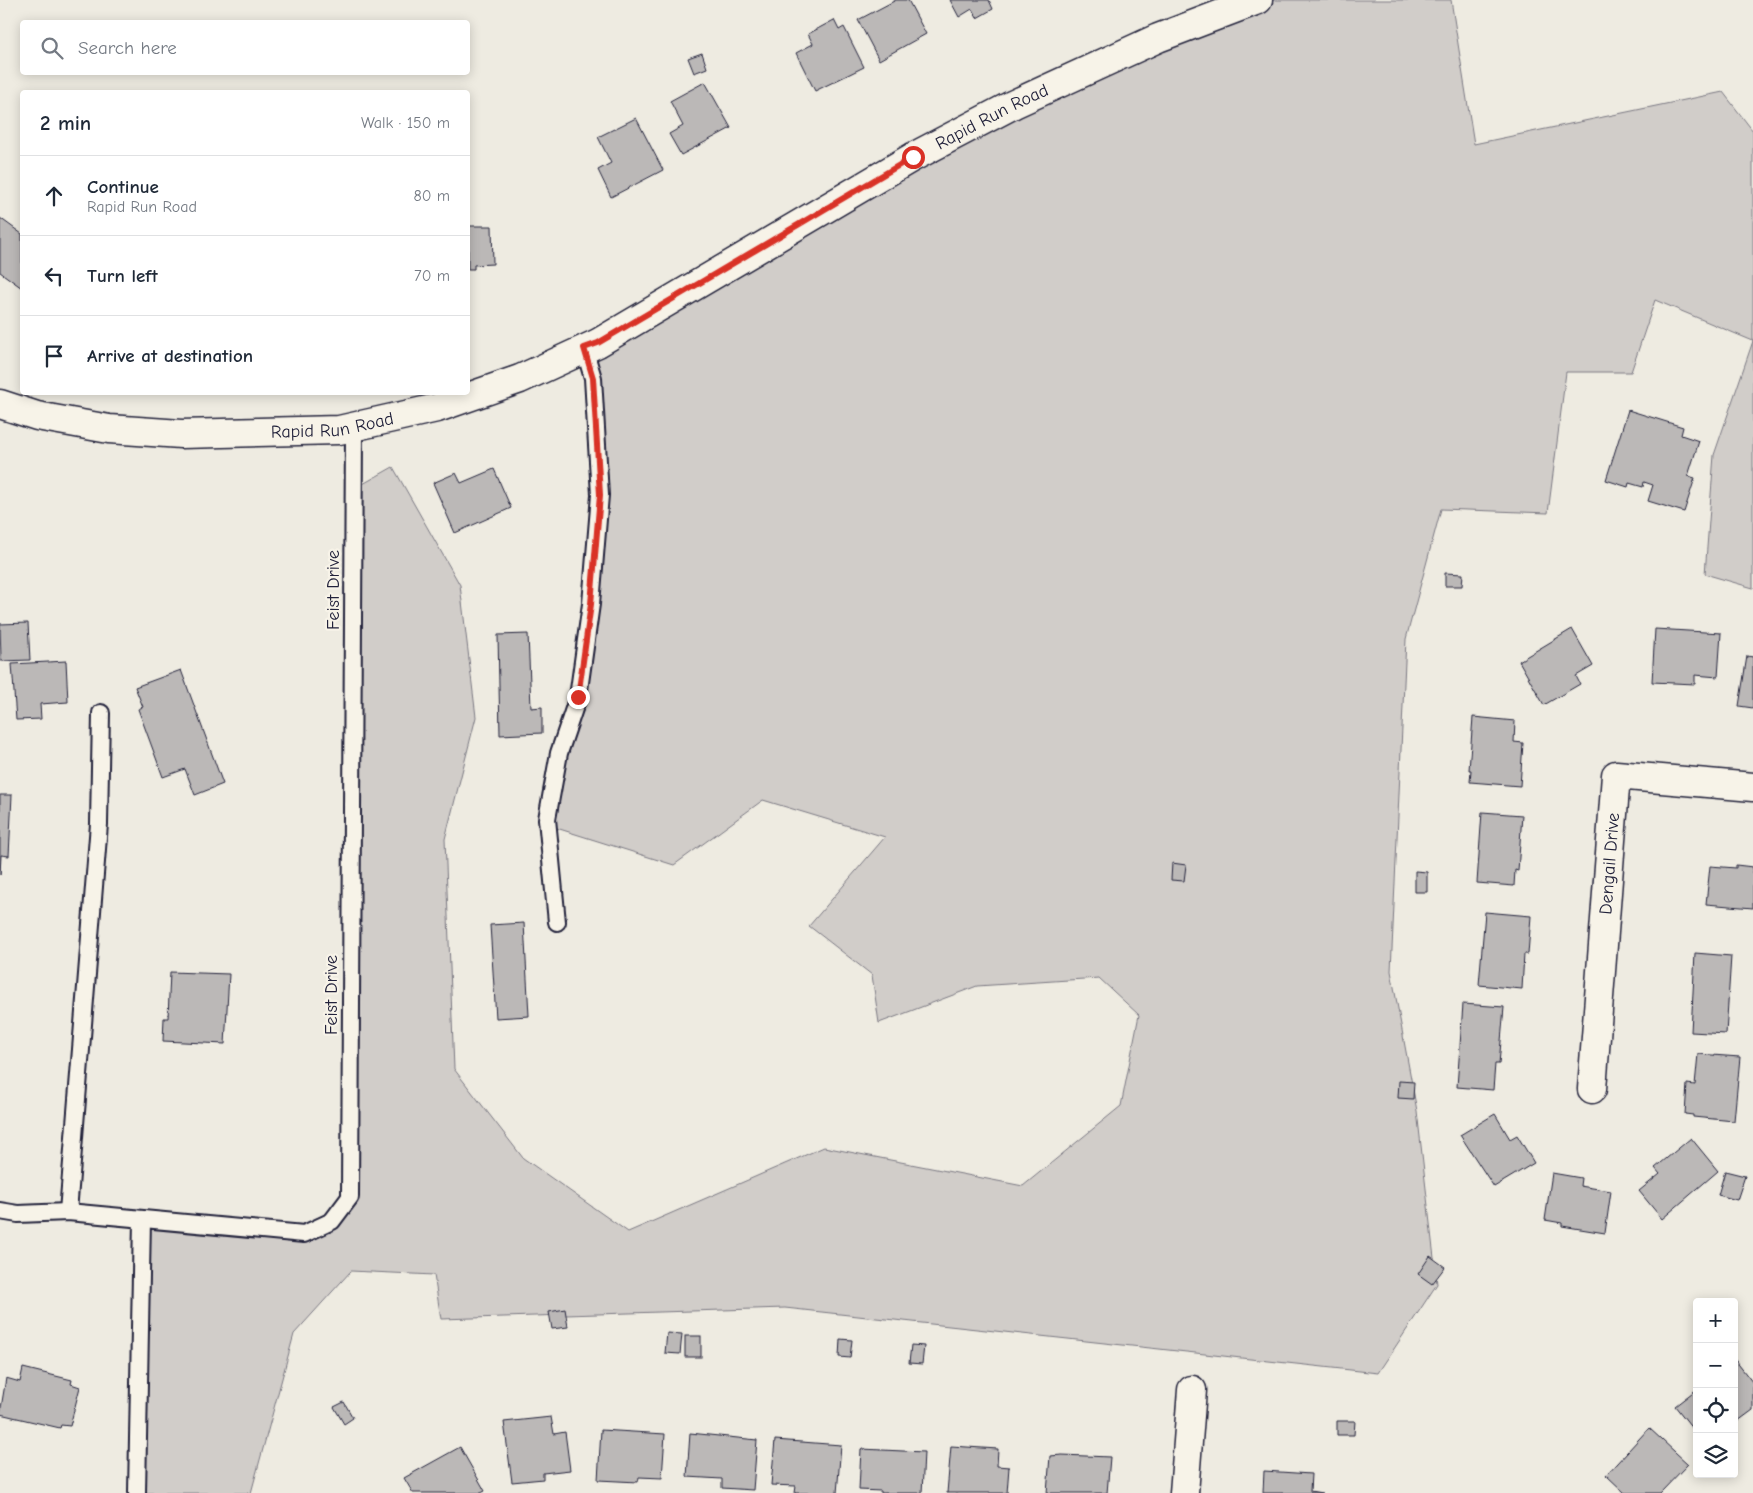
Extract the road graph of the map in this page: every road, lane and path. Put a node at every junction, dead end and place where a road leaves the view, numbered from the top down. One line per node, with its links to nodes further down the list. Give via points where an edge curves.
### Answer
1 (1258, 0): 2 (street, Rapid Run Road, via 1158,38 1014,104 913,157 598,343)
2 (584, 348): 4 (street, Rapid Run Road, via 520,379 447,405); 7 (lane, via 593,378 600,495 591,604 578,697 559,753 547,819)
3 (0, 404): 4 (street, Rapid Run Road, via 37,416 109,429 181,434)
4 (354, 428): 11 (lane, Feist Drive, via 350,1197 332,1221 304,1234)
5 (101, 713): 10 (lane, via 99,824)
6 (1753, 787): 8 (street, Dengail Drive, via 1616,774)
7 (557, 922)
8 (1592, 1089)
9 (0, 1211): 10 (lane, Feist Drive, via 18,1214)
10 (68, 1212): 11 (lane, Feist Drive)
11 (142, 1219): 13 (lane)
12 (1192, 1390): 14 (street)
13 (137, 1493)
14 (1184, 1493)

